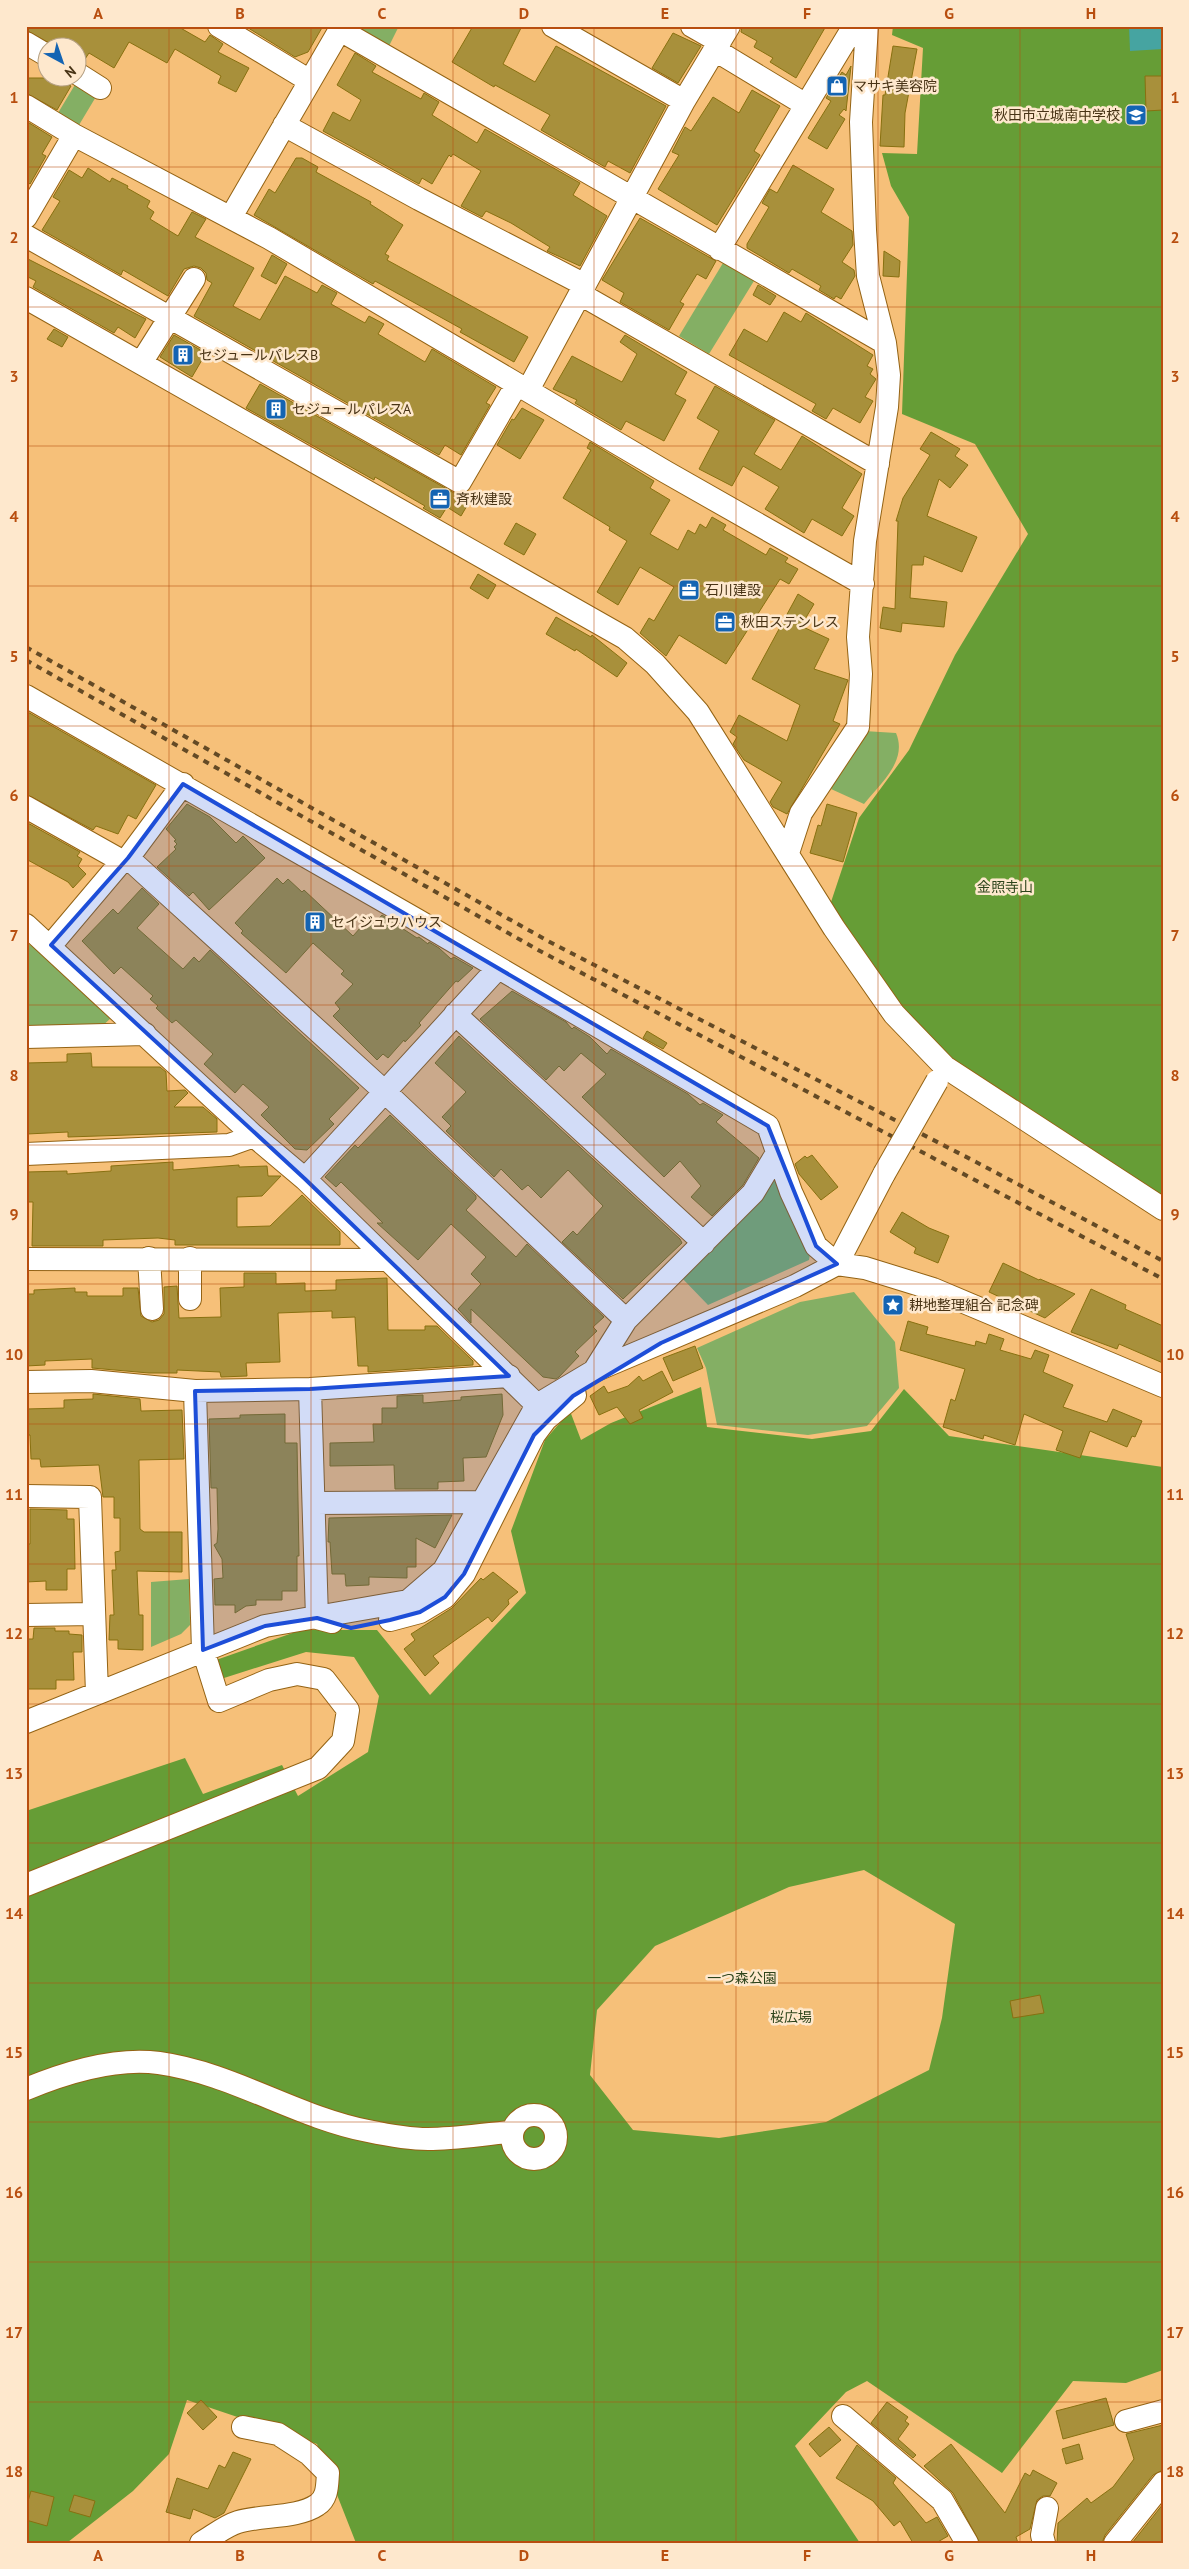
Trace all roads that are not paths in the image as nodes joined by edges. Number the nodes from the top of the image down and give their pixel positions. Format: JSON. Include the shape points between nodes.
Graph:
{"nodes":[{"id":1,"x":219,"y":26,"type":"edge"},
{"id":2,"x":553,"y":26,"type":"edge"},
{"id":3,"x":692,"y":26,"type":"edge"},
{"id":4,"x":854,"y":26,"type":"edge"},
{"id":5,"x":867,"y":26,"type":"edge"},
{"id":6,"x":341,"y":28,"type":"edge"},
{"id":7,"x":721,"y":40,"type":"edge"},
{"id":8,"x":26,"y":43,"type":"edge"},
{"id":9,"x":38,"y":50,"type":"edge"},
{"id":10,"x":88,"y":80,"type":"edge"},
{"id":11,"x":310,"y":81,"type":"junction"},
{"id":12,"x":100,"y":88,"type":"dead end"},
{"id":13,"x":684,"y":101,"type":"junction"},
{"id":14,"x":806,"y":105,"type":"junction"},
{"id":15,"x":26,"y":106,"type":"edge"},
{"id":16,"x":284,"y":125,"type":"junction"},
{"id":17,"x":74,"y":135,"type":"junction"},
{"id":18,"x":632,"y":198,"type":"junction"},
{"id":19,"x":26,"y":217,"type":"edge"},
{"id":20,"x":231,"y":217,"type":"junction"},
{"id":21,"x":26,"y":236,"type":"edge"},
{"id":22,"x":719,"y":249,"type":"junction"},
{"id":23,"x":194,"y":279,"type":"dead end"},
{"id":24,"x":583,"y":289,"type":"junction"},
{"id":25,"x":26,"y":298,"type":"edge"},
{"id":26,"x":171,"y":318,"type":"junction"},
{"id":27,"x":885,"y":343,"type":"junction"},
{"id":28,"x":141,"y":363,"type":"junction"},
{"id":29,"x":523,"y":387,"type":"junction"},
{"id":30,"x":878,"y":464,"type":"junction"},
{"id":31,"x":862,"y":584,"type":"junction"},
{"id":32,"x":26,"y":696,"type":"edge"},
{"id":33,"x":183,"y":784,"type":"junction"},
{"id":34,"x":26,"y":807,"type":"edge"},
{"id":35,"x":788,"y":853,"type":"junction"},
{"id":36,"x":125,"y":860,"type":"junction"},
{"id":37,"x":26,"y":925,"type":"edge"},
{"id":38,"x":51,"y":946,"type":"junction"},
{"id":39,"x":498,"y":968,"type":"junction"},
{"id":40,"x":455,"y":1014,"type":"junction"},
{"id":41,"x":145,"y":1034,"type":"junction"},
{"id":42,"x":26,"y":1037,"type":"edge"},
{"id":43,"x":941,"y":1074,"type":"junction"},
{"id":44,"x":384,"y":1091,"type":"junction"},
{"id":45,"x":254,"y":1136,"type":"junction"},
{"id":46,"x":777,"y":1153,"type":"junction"},
{"id":47,"x":26,"y":1154,"type":"edge"},
{"id":48,"x":305,"y":1180,"type":"junction"},
{"id":49,"x":1163,"y":1209,"type":"edge"},
{"id":50,"x":704,"y":1244,"type":"junction"},
{"id":51,"x":149,"y":1258,"type":"junction"},
{"id":52,"x":190,"y":1258,"type":"junction"},
{"id":53,"x":26,"y":1259,"type":"edge"},
{"id":54,"x":386,"y":1260,"type":"junction"},
{"id":55,"x":837,"y":1264,"type":"junction"},
{"id":56,"x":190,"y":1299,"type":"dead end"},
{"id":57,"x":152,"y":1309,"type":"dead end"},
{"id":58,"x":626,"y":1320,"type":"junction"},
{"id":59,"x":661,"y":1343,"type":"junction"},
{"id":60,"x":594,"y":1371,"type":"junction"},
{"id":61,"x":509,"y":1376,"type":"junction"},
{"id":62,"x":26,"y":1382,"type":"edge"},
{"id":63,"x":1163,"y":1386,"type":"edge"},
{"id":64,"x":310,"y":1389,"type":"junction"},
{"id":65,"x":195,"y":1391,"type":"junction"},
{"id":66,"x":537,"y":1405,"type":"junction"},
{"id":67,"x":26,"y":1496,"type":"edge"},
{"id":68,"x":481,"y":1502,"type":"junction"},
{"id":69,"x":314,"y":1503,"type":"junction"},
{"id":70,"x":94,"y":1614,"type":"junction"},
{"id":71,"x":26,"y":1615,"type":"edge"},
{"id":72,"x":317,"y":1618,"type":"junction"},
{"id":73,"x":203,"y":1650,"type":"junction"},
{"id":74,"x":97,"y":1693,"type":"junction"},
{"id":75,"x":26,"y":1722,"type":"edge"},
{"id":76,"x":26,"y":1885,"type":"edge"},
{"id":77,"x":26,"y":2089,"type":"edge"},
{"id":78,"x":511,"y":2132,"type":"dead end"},
{"id":79,"x":1163,"y":2411,"type":"edge"},
{"id":80,"x":843,"y":2416,"type":"dead end"},
{"id":81,"x":1126,"y":2421,"type":"dead end"},
{"id":82,"x":243,"y":2427,"type":"dead end"},
{"id":83,"x":1163,"y":2483,"type":"edge"},
{"id":84,"x":1047,"y":2508,"type":"dead end"},
{"id":85,"x":201,"y":2543,"type":"edge"},
{"id":86,"x":967,"y":2543,"type":"edge"},
{"id":87,"x":1044,"y":2543,"type":"edge"},
{"id":88,"x":1115,"y":2543,"type":"edge"}],
"edges":[{"from":1,"to":11,"type":"street"},
{"from":2,"to":13,"type":"street"},
{"from":3,"to":7,"type":"street"},
{"from":4,"to":14,"type":"street"},
{"from":5,"to":27,"type":"street","via":[[861,122],[865,230],[868,276]]},
{"from":6,"to":11,"type":"street"},
{"from":6,"to":18,"type":"street"},
{"from":7,"to":13,"type":"street"},
{"from":7,"to":14,"type":"street"},
{"from":8,"to":9,"type":"street"},
{"from":10,"to":12,"type":"street"},
{"from":11,"to":16,"type":"street"},
{"from":13,"to":18,"type":"street"},
{"from":14,"to":22,"type":"street"},
{"from":15,"to":17,"type":"street"},
{"from":16,"to":20,"type":"street"},
{"from":16,"to":24,"type":"street"},
{"from":17,"to":19,"type":"street"},
{"from":17,"to":20,"type":"street"},
{"from":18,"to":22,"type":"street"},
{"from":18,"to":24,"type":"street"},
{"from":20,"to":29,"type":"street"},
{"from":21,"to":26,"type":"street"},
{"from":22,"to":27,"type":"street"},
{"from":23,"to":26,"type":"street"},
{"from":24,"to":29,"type":"street"},
{"from":24,"to":30,"type":"street"},
{"from":25,"to":28,"type":"street"},
{"from":26,"to":28,"type":"street"},
{"from":26,"to":29,"type":"street","via":[[460,482]]},
{"from":27,"to":30,"type":"street","via":[[890,375]]},
{"from":28,"to":35,"type":"street","via":[[625,638],[655,664],[698,712]]},
{"from":29,"to":31,"type":"street"},
{"from":30,"to":31,"type":"street","via":[[865,541]]},
{"from":31,"to":35,"type":"street","via":[[858,637],[861,674],[858,727],[801,813]]},
{"from":32,"to":33,"type":"street"},
{"from":33,"to":36,"type":"street"},
{"from":33,"to":39,"type":"street"},
{"from":34,"to":36,"type":"street"},
{"from":35,"to":43,"type":"street","via":[[834,928]]},
{"from":36,"to":38,"type":"street"},
{"from":36,"to":44,"type":"street"},
{"from":37,"to":38,"type":"street"},
{"from":38,"to":41,"type":"street"},
{"from":39,"to":40,"type":"street"},
{"from":39,"to":46,"type":"street","via":[[768,1126]]},
{"from":40,"to":44,"type":"street"},
{"from":40,"to":50,"type":"street"},
{"from":41,"to":42,"type":"street"},
{"from":41,"to":45,"type":"street"},
{"from":43,"to":49,"type":"street"},
{"from":43,"to":55,"type":"street","bridge":true},
{"from":44,"to":48,"type":"street"},
{"from":44,"to":58,"type":"street"},
{"from":45,"to":47,"type":"street","via":[[228,1146]]},
{"from":45,"to":48,"type":"street"},
{"from":46,"to":50,"type":"street","via":[[753,1193]]},
{"from":46,"to":55,"type":"street","via":[[816,1246]]},
{"from":48,"to":54,"type":"street"},
{"from":50,"to":58,"type":"street"},
{"from":51,"to":52,"type":"street"},
{"from":51,"to":53,"type":"street"},
{"from":51,"to":57,"type":"street"},
{"from":52,"to":54,"type":"street"},
{"from":52,"to":56,"type":"street"},
{"from":54,"to":61,"type":"street"},
{"from":55,"to":59,"type":"street","via":[[795,1286]]},
{"from":55,"to":63,"type":"street","via":[[865,1268],[933,1289]]},
{"from":58,"to":60,"type":"street"},
{"from":59,"to":60,"type":"street"},
{"from":59,"to":72,"type":"street","via":[[574,1396],[546,1419],[534,1435],[464,1574],[445,1597],[420,1612],[351,1628]]},
{"from":60,"to":66,"type":"street"},
{"from":61,"to":64,"type":"street"},
{"from":61,"to":66,"type":"street"},
{"from":62,"to":65,"type":"street","via":[[91,1381]]},
{"from":64,"to":65,"type":"street"},
{"from":64,"to":69,"type":"street"},
{"from":65,"to":73,"type":"street"},
{"from":66,"to":68,"type":"street"},
{"from":67,"to":70,"type":"street","via":[[90,1497]]},
{"from":68,"to":69,"type":"street"},
{"from":68,"to":72,"type":"street","via":[[444,1570],[408,1601]]},
{"from":69,"to":72,"type":"street"},
{"from":70,"to":71,"type":"street"},
{"from":70,"to":74,"type":"street"},
{"from":72,"to":73,"type":"street","via":[[265,1626]]},
{"from":73,"to":74,"type":"street"},
{"from":73,"to":76,"type":"street","via":[[220,1701],[269,1680],[297,1674],[324,1679],[348,1710],[343,1741],[318,1768]]},
{"from":74,"to":75,"type":"street"},
{"from":77,"to":78,"type":"street","via":[[108,2064],[160,2063],[212,2077],[320,2118],[367,2131],[427,2139]]},
{"from":79,"to":81,"type":"street"},
{"from":80,"to":86,"type":"street","via":[[942,2500]]},
{"from":82,"to":85,"type":"street","via":[[278,2434],[309,2454],[328,2473],[326,2494],[318,2505],[293,2513],[237,2522]]},
{"from":83,"to":88,"type":"street"},
{"from":84,"to":87,"type":"street","via":[[1042,2535]]}]}
